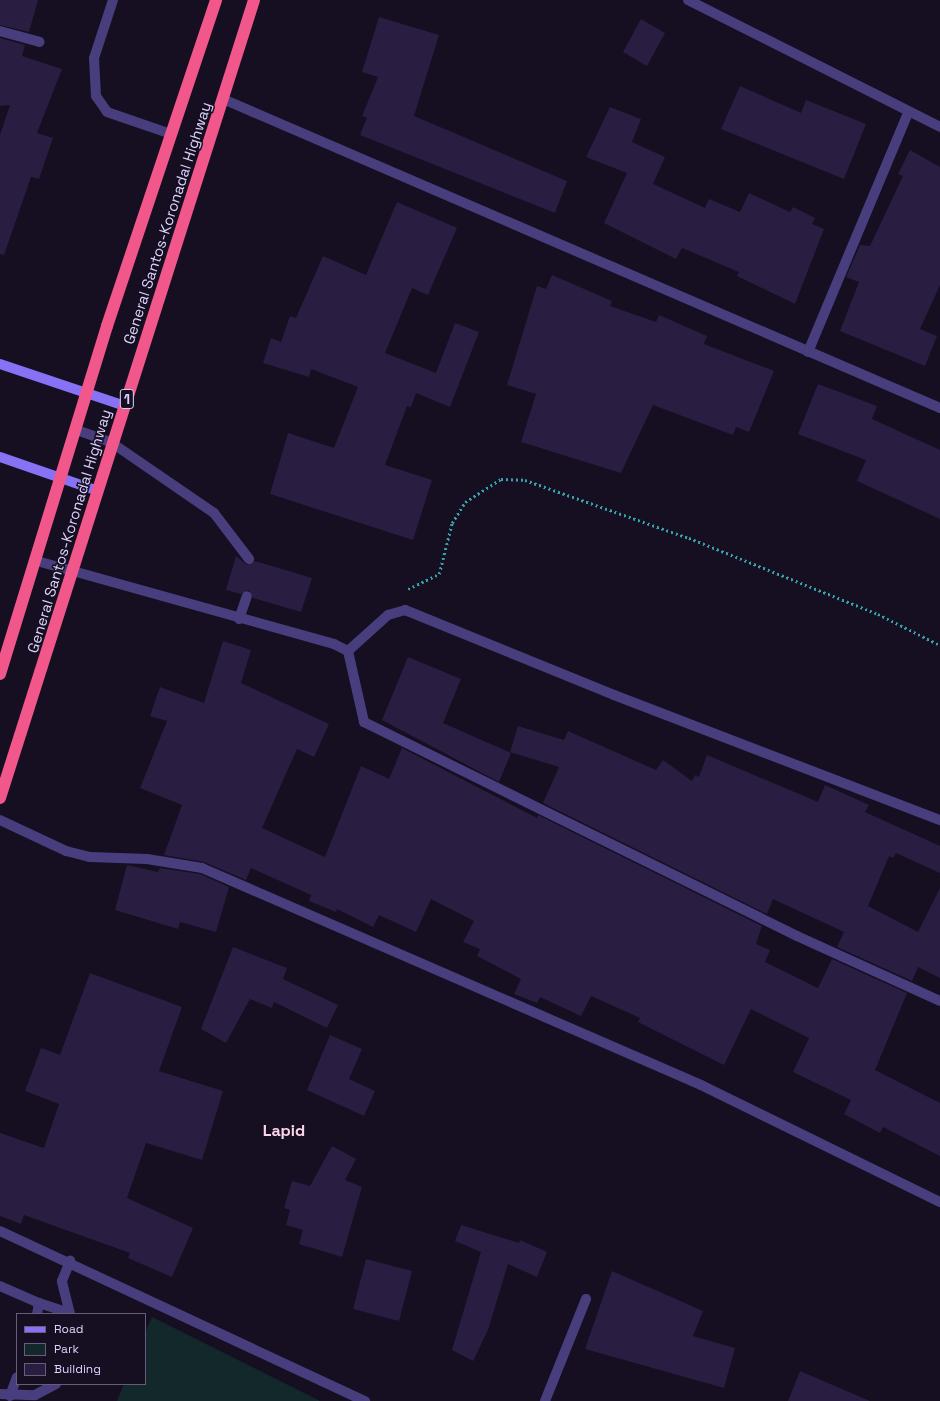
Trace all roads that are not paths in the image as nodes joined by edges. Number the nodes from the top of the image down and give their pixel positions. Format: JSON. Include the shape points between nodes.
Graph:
{"nodes":[{"id":1,"x":113,"y":0,"type":"edge"},
{"id":2,"x":216,"y":0,"type":"edge"},
{"id":3,"x":254,"y":0,"type":"edge"},
{"id":4,"x":688,"y":0,"type":"edge"},
{"id":5,"x":0,"y":31,"type":"edge"},
{"id":6,"x":40,"y":42,"type":"dead end"},
{"id":7,"x":223,"y":99,"type":"junction"},
{"id":8,"x":908,"y":113,"type":"junction"},
{"id":9,"x":940,"y":127,"type":"edge"},
{"id":10,"x":171,"y":134,"type":"junction"},
{"id":11,"x":808,"y":352,"type":"junction"},
{"id":12,"x":0,"y":364,"type":"edge"},
{"id":13,"x":88,"y":394,"type":"junction"},
{"id":14,"x":125,"y":406,"type":"junction"},
{"id":15,"x":940,"y":408,"type":"edge"},
{"id":16,"x":77,"y":430,"type":"junction"},
{"id":17,"x":112,"y":442,"type":"junction"},
{"id":18,"x":0,"y":457,"type":"edge"},
{"id":19,"x":62,"y":479,"type":"junction"},
{"id":20,"x":98,"y":491,"type":"junction"},
{"id":21,"x":249,"y":559,"type":"dead end"},
{"id":22,"x":37,"y":561,"type":"junction"},
{"id":23,"x":73,"y":573,"type":"junction"},
{"id":24,"x":247,"y":596,"type":"dead end"},
{"id":25,"x":239,"y":619,"type":"junction"},
{"id":26,"x":348,"y":651,"type":"junction"},
{"id":27,"x":0,"y":674,"type":"edge"},
{"id":28,"x":0,"y":798,"type":"edge"},
{"id":29,"x":0,"y":820,"type":"edge"},
{"id":30,"x":940,"y":820,"type":"edge"},
{"id":31,"x":940,"y":1001,"type":"edge"},
{"id":32,"x":940,"y":1202,"type":"edge"},
{"id":33,"x":0,"y":1231,"type":"edge"},
{"id":34,"x":70,"y":1261,"type":"junction"},
{"id":35,"x":0,"y":1286,"type":"edge"},
{"id":36,"x":586,"y":1299,"type":"dead end"},
{"id":37,"x":39,"y":1303,"type":"junction"},
{"id":38,"x":36,"y":1313,"type":"edge"},
{"id":39,"x":70,"y":1313,"type":"edge"},
{"id":40,"x":16,"y":1380,"type":"edge"},
{"id":41,"x":54,"y":1385,"type":"edge"},
{"id":42,"x":0,"y":1394,"type":"edge"},
{"id":43,"x":10,"y":1396,"type":"junction"},
{"id":44,"x":365,"y":1401,"type":"edge"},
{"id":45,"x":545,"y":1401,"type":"edge"}],
"edges":[{"from":1,"to":10,"type":"street","via":[[94,58],[96,96],[107,112]]},
{"from":2,"to":10,"type":"highway","name":"General Santos-Koronadal Highway"},
{"from":3,"to":7,"type":"highway","name":"General Santos-Koronadal Highway","number":"1"},
{"from":4,"to":8,"type":"street"},
{"from":5,"to":6,"type":"street"},
{"from":7,"to":11,"type":"street"},
{"from":7,"to":14,"type":"highway","name":"General Santos-Koronadal Highway","number":"1"},
{"from":8,"to":9,"type":"street"},
{"from":8,"to":11,"type":"street"},
{"from":10,"to":13,"type":"highway","name":"General Santos-Koronadal Highway"},
{"from":11,"to":15,"type":"street"},
{"from":12,"to":13,"type":"street"},
{"from":13,"to":14,"type":"street"},
{"from":13,"to":16,"type":"highway","name":"General Santos-Koronadal Highway"},
{"from":14,"to":17,"type":"highway","name":"General Santos-Koronadal Highway","number":"1"},
{"from":16,"to":17,"type":"street"},
{"from":16,"to":19,"type":"highway","name":"General Santos-Koronadal Highway"},
{"from":17,"to":20,"type":"highway","name":"General Santos-Koronadal Highway","number":"1"},
{"from":17,"to":21,"type":"street","via":[[214,513]]},
{"from":18,"to":19,"type":"street"},
{"from":19,"to":20,"type":"street"},
{"from":19,"to":22,"type":"highway","name":"General Santos-Koronadal Highway"},
{"from":20,"to":23,"type":"highway","name":"General Santos-Koronadal Highway","number":"1"},
{"from":22,"to":23,"type":"street"},
{"from":22,"to":27,"type":"highway","name":"General Santos-Koronadal Highway"},
{"from":23,"to":25,"type":"street"},
{"from":23,"to":28,"type":"highway","name":"General Santos-Koronadal Highway","number":"1"},
{"from":24,"to":25,"type":"street"},
{"from":25,"to":26,"type":"street","via":[[334,644]]},
{"from":26,"to":30,"type":"street","via":[[388,616],[405,610],[614,695]]},
{"from":26,"to":31,"type":"street","via":[[364,722],[797,936]]},
{"from":29,"to":32,"type":"street","via":[[66,851],[90,857],[147,859],[202,868],[701,1085]]},
{"from":33,"to":34,"type":"street"},
{"from":34,"to":39,"type":"street","via":[[62,1281]]},
{"from":34,"to":44,"type":"street"},
{"from":35,"to":37,"type":"street"},
{"from":36,"to":45,"type":"street"},
{"from":37,"to":38,"type":"street"},
{"from":37,"to":39,"type":"street"},
{"from":40,"to":43,"type":"street"},
{"from":41,"to":43,"type":"street","via":[[35,1395]]},
{"from":42,"to":43,"type":"street"}]}
